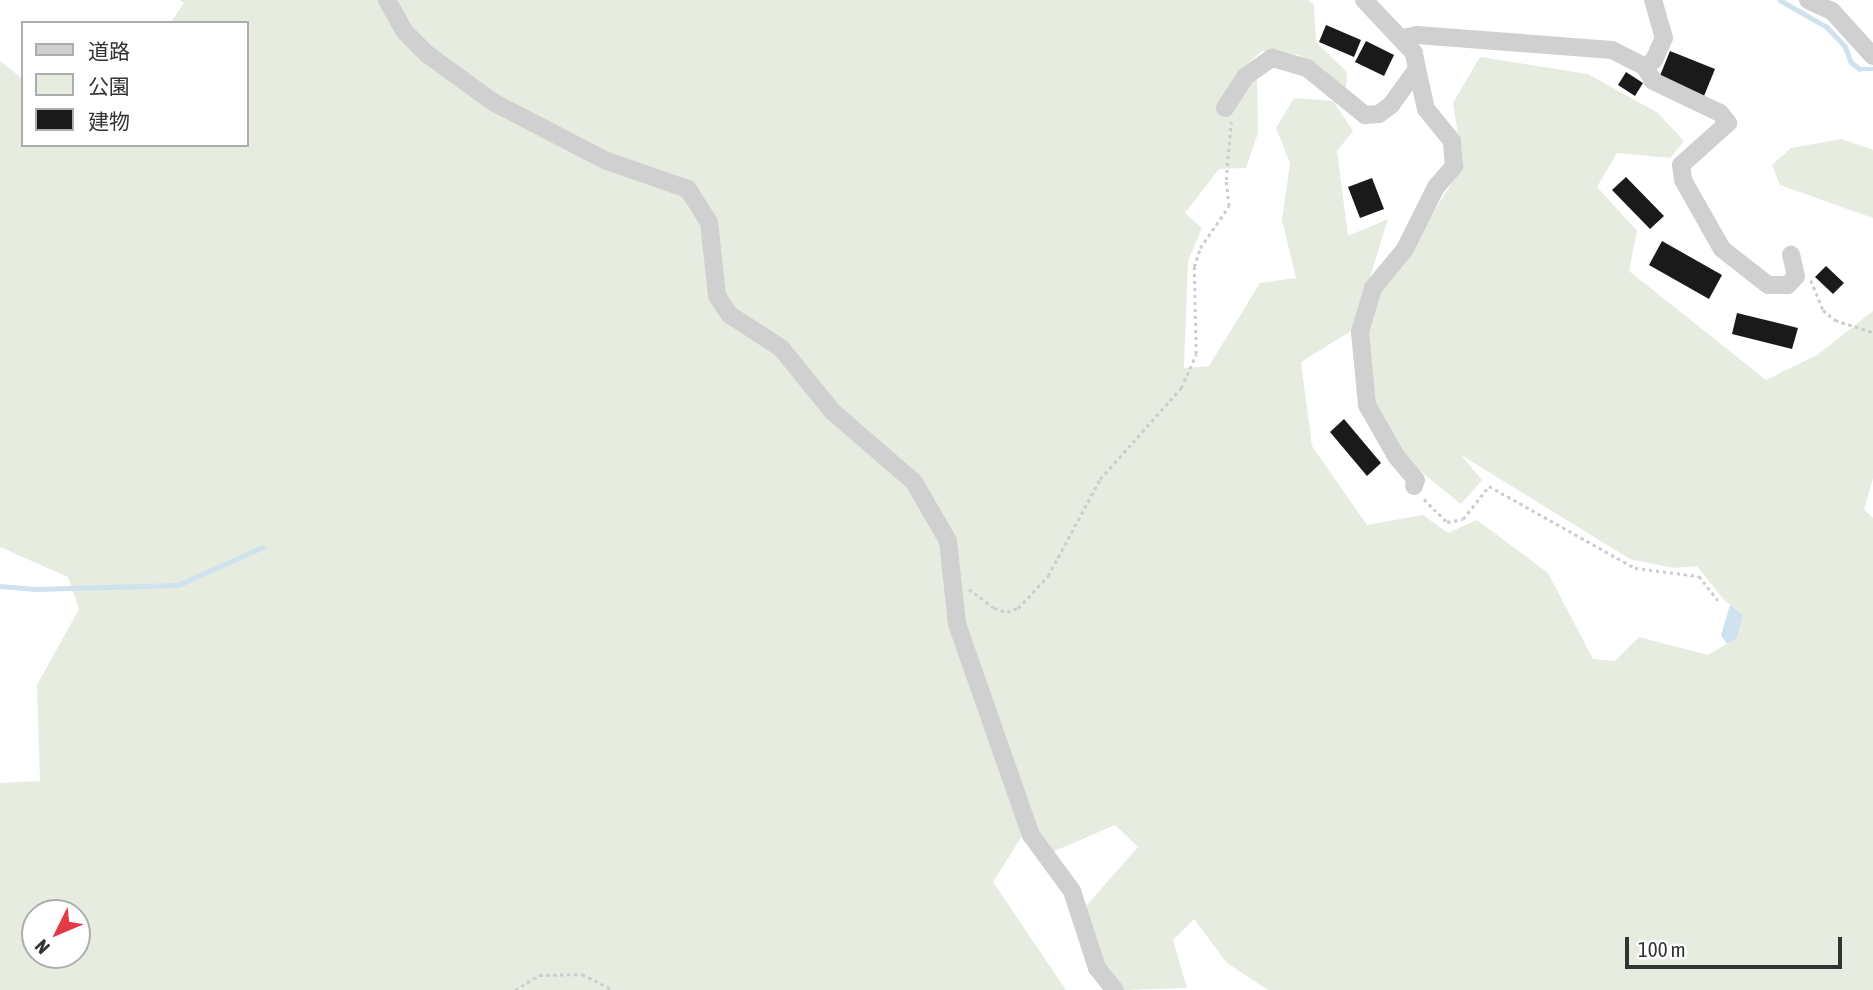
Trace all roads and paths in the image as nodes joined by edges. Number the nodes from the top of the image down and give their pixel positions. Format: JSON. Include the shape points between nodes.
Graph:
{"nodes":[{"id":1,"x":387,"y":0,"type":"edge"},
{"id":2,"x":1364,"y":0,"type":"edge"},
{"id":3,"x":1654,"y":0,"type":"edge"},
{"id":4,"x":1808,"y":0,"type":"edge"},
{"id":5,"x":1404,"y":38,"type":"junction"},
{"id":6,"x":1873,"y":56,"type":"edge"},
{"id":7,"x":1645,"y":67,"type":"junction"},
{"id":8,"x":1417,"y":69,"type":"junction"},
{"id":9,"x":1226,"y":108,"type":"joint"},
{"id":10,"x":1791,"y":255,"type":"dead end"},
{"id":11,"x":1809,"y":268,"type":"dead end"},
{"id":12,"x":1873,"y":332,"type":"edge"},
{"id":13,"x":1414,"y":486,"type":"joint"},
{"id":14,"x":952,"y":571,"type":"junction"},
{"id":15,"x":1718,"y":600,"type":"dead end"},
{"id":16,"x":515,"y":990,"type":"edge"},
{"id":17,"x":613,"y":990,"type":"edge"},
{"id":18,"x":1115,"y":990,"type":"edge"}],
"edges":[{"from":1,"to":14,"type":"street","via":[[404,31],[427,54],[493,102],[607,161],[668,179],[693,195],[709,222],[718,296],[724,305],[749,331],[781,348],[832,411],[914,482],[948,541]]},
{"from":2,"to":5,"type":"street"},
{"from":3,"to":7,"type":"street","via":[[1664,38],[1654,60]]},
{"from":4,"to":6,"type":"street","via":[[1832,11]]},
{"from":5,"to":7,"type":"street","via":[[1417,35],[1612,50]]},
{"from":5,"to":8,"type":"street","via":[[1415,53]]},
{"from":7,"to":10,"type":"street","via":[[1653,81],[1720,113],[1728,123],[1681,165],[1683,180],[1722,249],[1768,285],[1788,285],[1796,276]]},
{"from":8,"to":9,"type":"street","via":[[1391,105],[1379,114],[1365,115],[1307,68],[1272,58],[1246,76]]},
{"from":8,"to":13,"type":"street","via":[[1426,109],[1452,141],[1454,166],[1436,187],[1405,249],[1373,288],[1360,332],[1367,405],[1396,456],[1416,480]]},
{"from":9,"to":14,"type":"path","via":[[1231,125],[1226,180],[1229,206],[1220,226],[1200,248],[1194,267],[1196,354],[1181,388],[1100,479],[1048,576],[1018,608],[1007,612],[994,608]]},
{"from":11,"to":12,"type":"path","via":[[1813,293],[1823,310],[1835,320]]},
{"from":13,"to":15,"type":"path","via":[[1447,523],[1463,519],[1489,486],[1635,568],[1699,576]]},
{"from":14,"to":18,"type":"street","via":[[957,624],[1031,835],[1072,891],[1097,968]]},
{"from":16,"to":17,"type":"path","via":[[539,975],[582,974]]}]}
